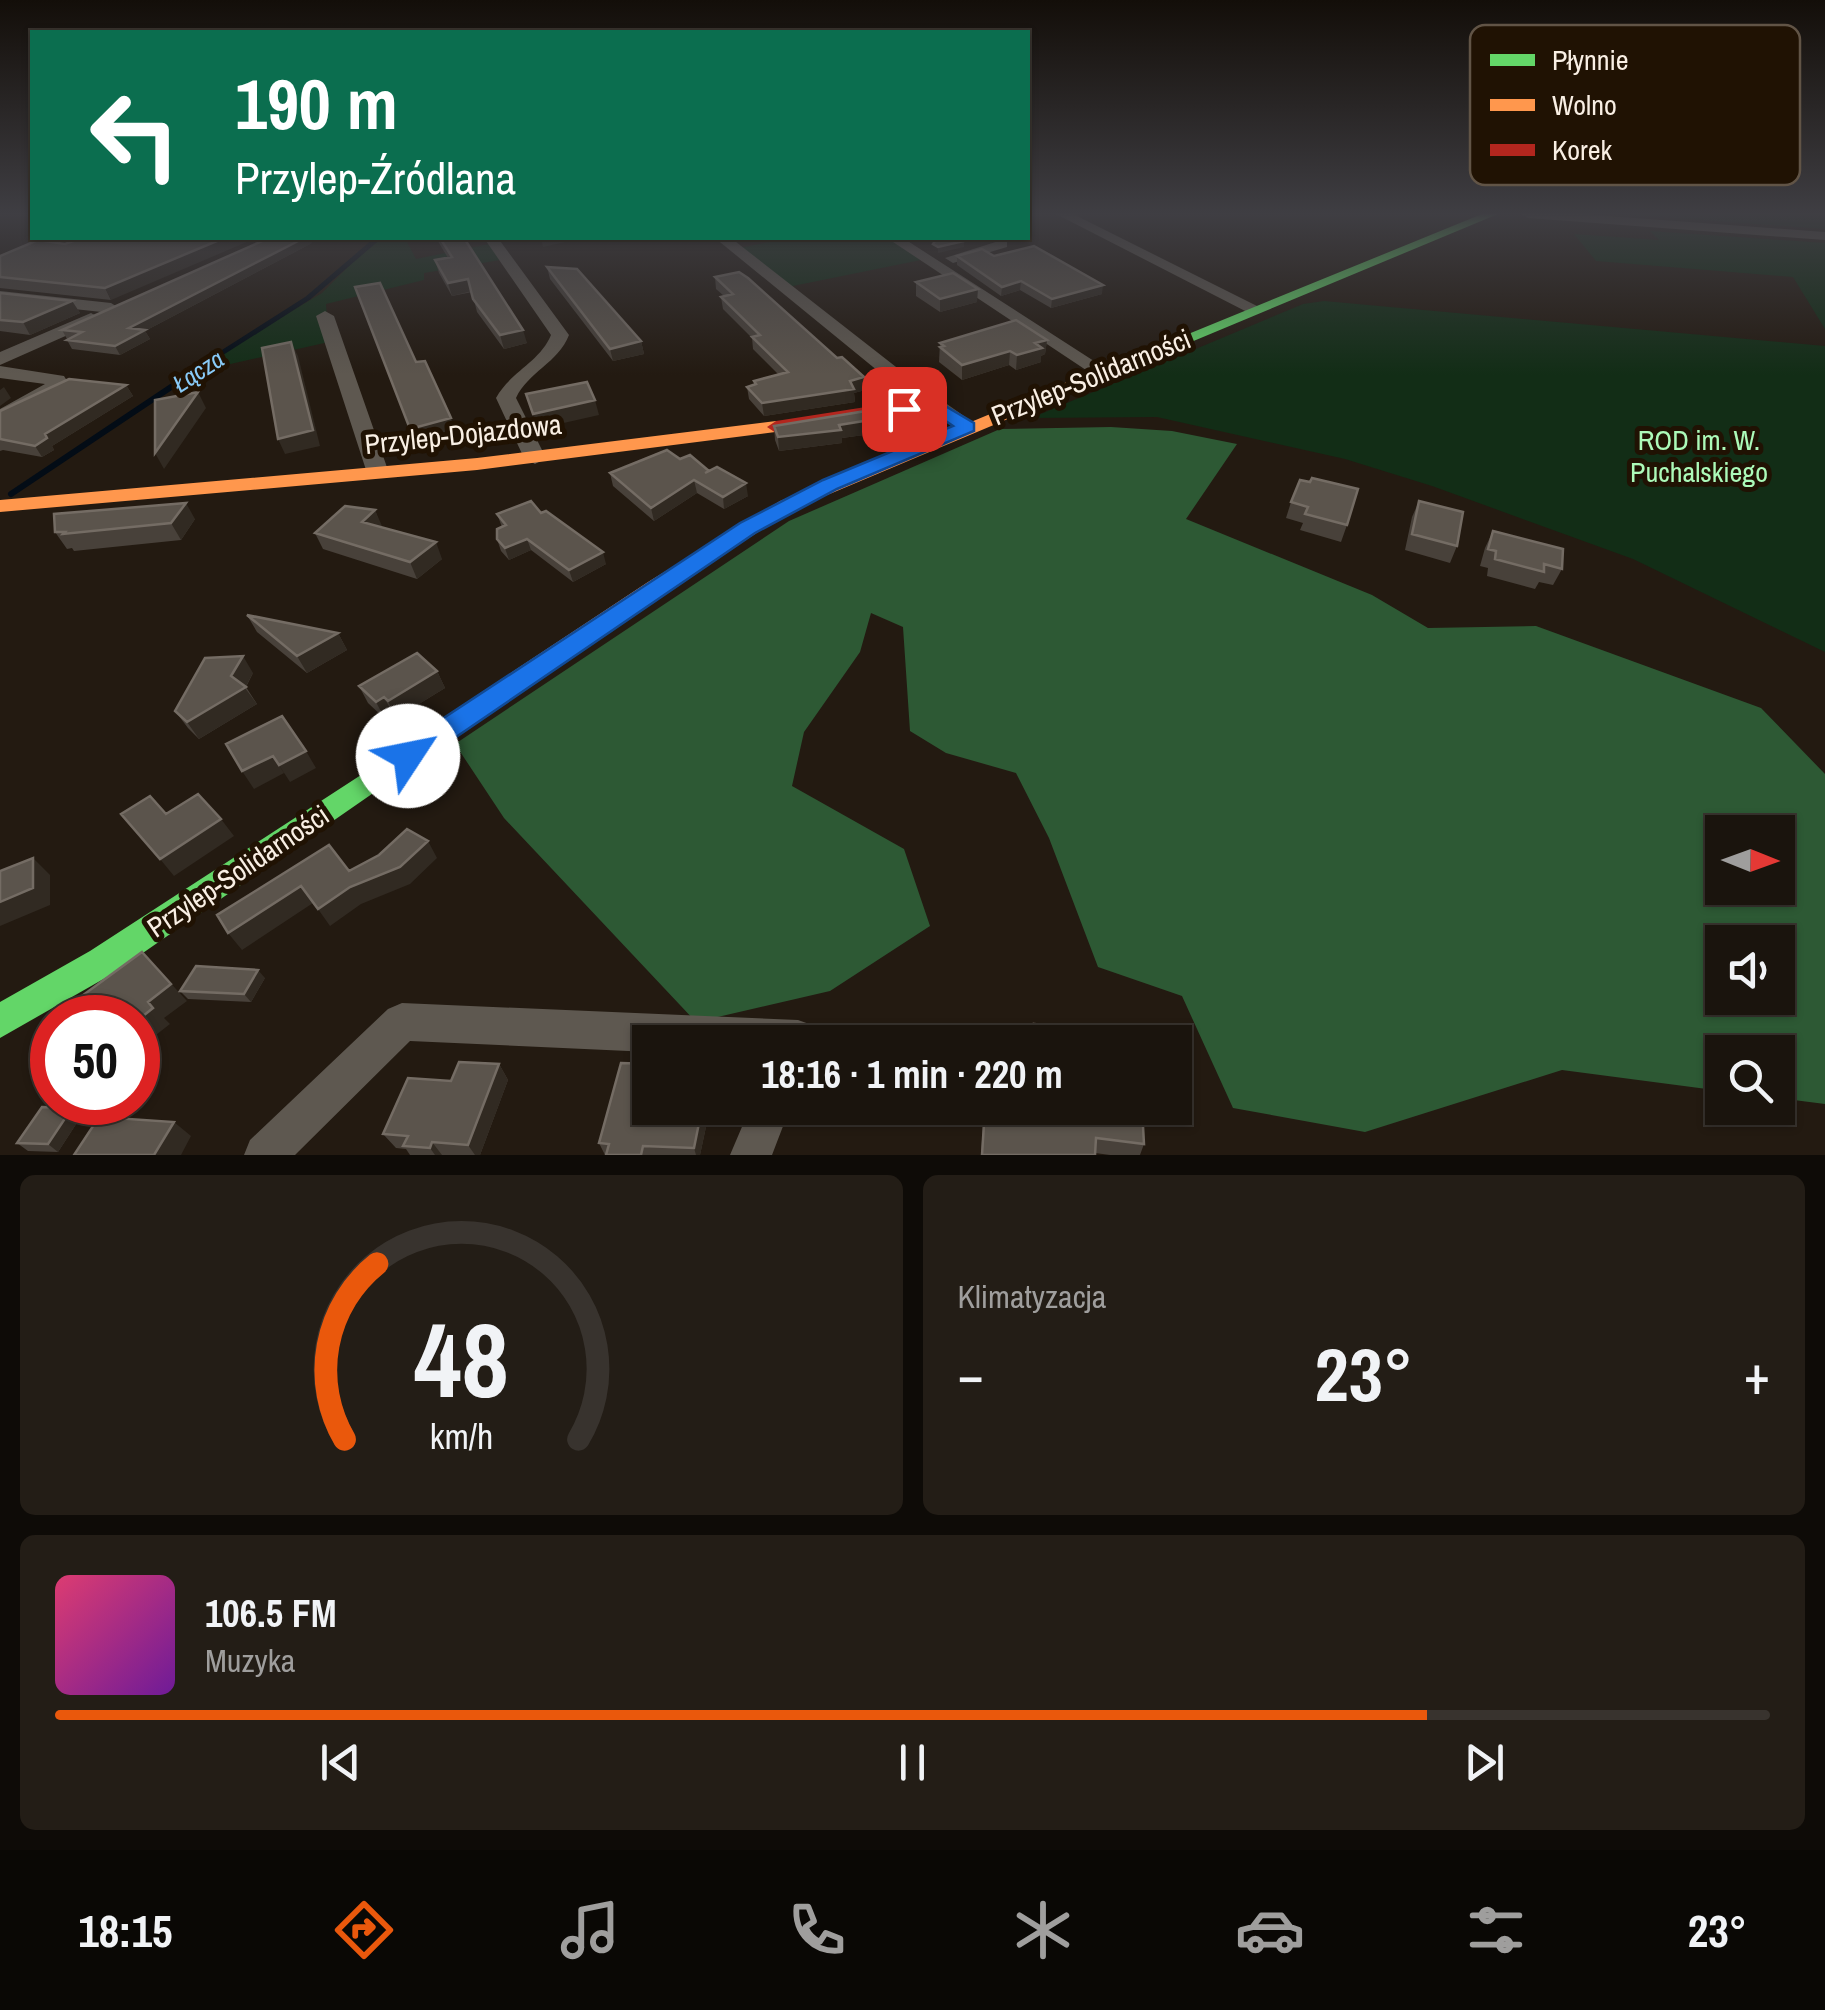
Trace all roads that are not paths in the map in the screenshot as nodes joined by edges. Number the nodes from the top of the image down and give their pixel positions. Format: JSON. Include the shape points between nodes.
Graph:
{"nodes":[{"id":1,"x":512,"y":268,"type":"edge"},
{"id":2,"x":760,"y":268,"type":"edge"},
{"id":3,"x":941,"y":268,"type":"edge"},
{"id":4,"x":1172,"y":268,"type":"edge"},
{"id":5,"x":1360,"y":268,"type":"edge"},
{"id":6,"x":0,"y":296,"type":"edge"},
{"id":7,"x":1257,"y":310,"type":"junction"},
{"id":8,"x":325,"y":316,"type":"dead end"},
{"id":9,"x":0,"y":360,"type":"edge"},
{"id":10,"x":0,"y":372,"type":"edge"},
{"id":11,"x":1102,"y":372,"type":"junction"},
{"id":12,"x":930,"y":402,"type":"junction"},
{"id":13,"x":0,"y":417,"type":"edge"},
{"id":14,"x":967,"y":427,"type":"junction"},
{"id":15,"x":535,"y":458,"type":"junction"},
{"id":16,"x":378,"y":473,"type":"junction"},
{"id":17,"x":0,"y":506,"type":"edge"},
{"id":18,"x":0,"y":1022,"type":"edge"},
{"id":19,"x":632,"y":1032,"type":"edge"},
{"id":20,"x":763,"y":1125,"type":"edge"},
{"id":21,"x":265,"y":1155,"type":"edge"},
{"id":22,"x":751,"y":1155,"type":"edge"}],
"edges":[{"from":1,"to":15,"type":"street","via":[[560,336],[506,398]]},
{"from":2,"to":12,"type":"street"},
{"from":3,"to":11,"type":"street"},
{"from":4,"to":7,"type":"street"},
{"from":5,"to":7,"type":"main road","name":"Przylep-Solidarności"},
{"from":6,"to":9,"type":"street","via":[[120,304]]},
{"from":7,"to":11,"type":"main road","name":"Przylep-Solidarności"},
{"from":8,"to":16,"type":"street"},
{"from":10,"to":13,"type":"street","via":[[58,384]]},
{"from":11,"to":14,"type":"main road","name":"Przylep-Solidarności"},
{"from":12,"to":14,"type":"street"},
{"from":12,"to":15,"type":"main road","name":"Przylep-Dojazdowa"},
{"from":14,"to":18,"type":"main road","name":"Przylep-Solidarności","via":[[747,528],[134,941]]},
{"from":15,"to":16,"type":"main road","name":"Przylep-Dojazdowa"},
{"from":16,"to":17,"type":"main road","name":"Przylep-Dojazdowa"},
{"from":19,"to":21,"type":"street","via":[[402,1022]]},
{"from":20,"to":22,"type":"street"}]}
